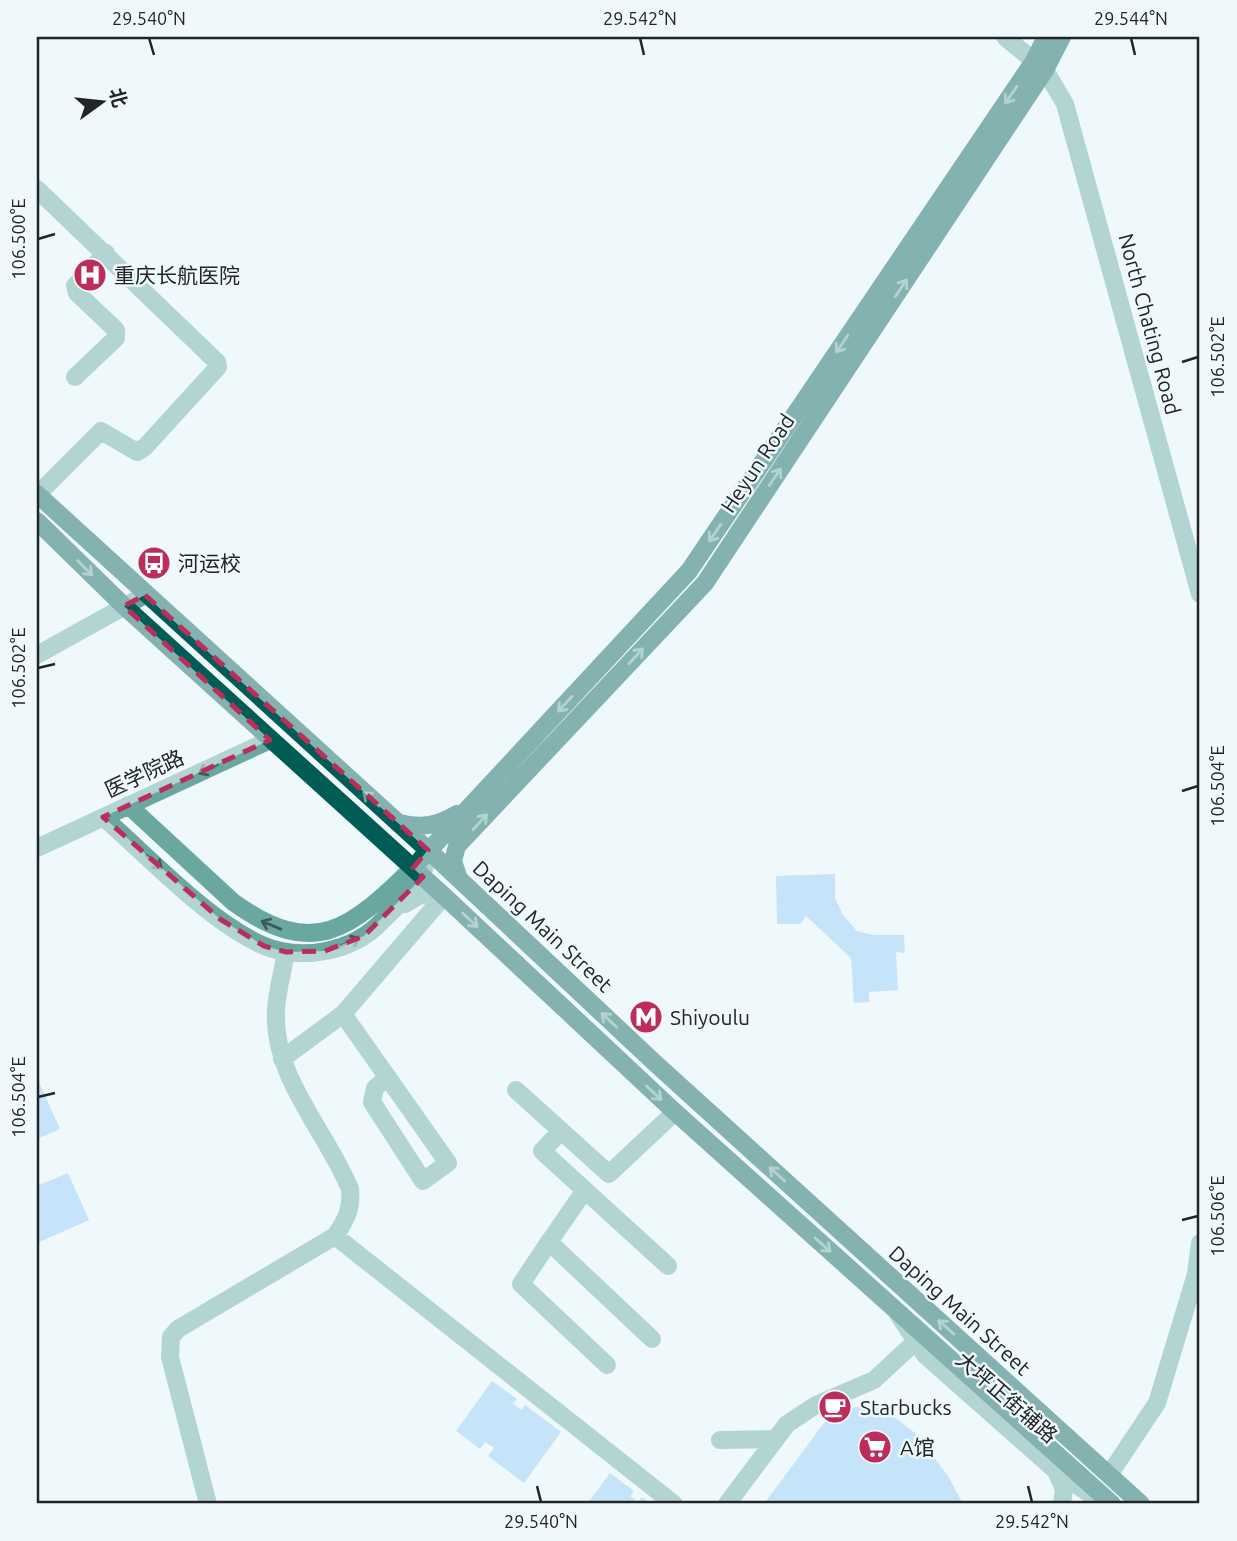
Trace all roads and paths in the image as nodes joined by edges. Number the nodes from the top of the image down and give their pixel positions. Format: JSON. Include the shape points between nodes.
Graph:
{"nodes":[{"id":1,"x":1005,"y":37,"type":"edge"},
{"id":2,"x":1046,"y":37,"type":"edge"},
{"id":3,"x":1062,"y":37,"type":"edge"},
{"id":4,"x":1040,"y":66,"type":"junction"},
{"id":5,"x":37,"y":189,"type":"edge"},
{"id":6,"x":106,"y":253,"type":"junction"},
{"id":7,"x":75,"y":377,"type":"dead end"},
{"id":8,"x":37,"y":494,"type":"edge"},
{"id":9,"x":37,"y":521,"type":"edge"},
{"id":10,"x":1200,"y":594,"type":"edge"},
{"id":11,"x":145,"y":595,"type":"junction"},
{"id":12,"x":124,"y":606,"type":"junction"},
{"id":13,"x":37,"y":655,"type":"edge"},
{"id":14,"x":270,"y":740,"type":"junction"},
{"id":15,"x":128,"y":805,"type":"junction"},
{"id":16,"x":469,"y":807,"type":"junction"},
{"id":17,"x":103,"y":817,"type":"junction"},
{"id":18,"x":396,"y":822,"type":"junction"},
{"id":19,"x":37,"y":848,"type":"edge"},
{"id":20,"x":428,"y":850,"type":"junction"},
{"id":21,"x":418,"y":872,"type":"junction"},
{"id":22,"x":459,"y":879,"type":"junction"},
{"id":23,"x":444,"y":896,"type":"junction"},
{"id":24,"x":379,"y":925,"type":"junction"},
{"id":25,"x":286,"y":952,"type":"junction"},
{"id":26,"x":343,"y":1014,"type":"junction"},
{"id":27,"x":282,"y":1059,"type":"junction"},
{"id":28,"x":388,"y":1077,"type":"junction"},
{"id":29,"x":516,"y":1090,"type":"dead end"},
{"id":30,"x":674,"y":1112,"type":"junction"},
{"id":31,"x":561,"y":1131,"type":"junction"},
{"id":32,"x":585,"y":1190,"type":"junction"},
{"id":33,"x":335,"y":1236,"type":"junction"},
{"id":34,"x":549,"y":1242,"type":"junction"},
{"id":35,"x":1200,"y":1243,"type":"edge"},
{"id":36,"x":668,"y":1266,"type":"dead end"},
{"id":37,"x":895,"y":1308,"type":"junction"},
{"id":38,"x":652,"y":1339,"type":"dead end"},
{"id":39,"x":915,"y":1342,"type":"junction"},
{"id":40,"x":607,"y":1365,"type":"dead end"},
{"id":41,"x":775,"y":1439,"type":"junction"},
{"id":42,"x":720,"y":1440,"type":"dead end"},
{"id":43,"x":1054,"y":1469,"type":"junction"},
{"id":44,"x":1109,"y":1475,"type":"junction"},
{"id":45,"x":208,"y":1504,"type":"edge"},
{"id":46,"x":674,"y":1504,"type":"edge"},
{"id":47,"x":727,"y":1504,"type":"edge"},
{"id":48,"x":1062,"y":1504,"type":"edge"},
{"id":49,"x":1105,"y":1504,"type":"edge"},
{"id":50,"x":1112,"y":1504,"type":"edge"},
{"id":51,"x":1141,"y":1504,"type":"edge"}],
"edges":[{"from":1,"to":4,"type":"street","name":"North Chating Road"},
{"from":2,"to":4,"type":"main road","name":"Heyun Road"},
{"from":3,"to":4,"type":"main road","name":"Heyun Road"},
{"from":4,"to":10,"type":"street","name":"North Chating Road","via":[[1065,104]]},
{"from":4,"to":16,"type":"main road","name":"Heyun Road","one_way":true,"via":[[689,570]]},
{"from":22,"to":4,"type":"main road","name":"Heyun Road","one_way":true,"via":[[453,861],[457,846],[705,583]]},
{"from":5,"to":6,"type":"street"},
{"from":6,"to":7,"type":"street","via":[[75,286],[76,293],[116,330],[116,338]]},
{"from":6,"to":8,"type":"street","via":[[218,367],[145,447],[137,452],[101,431]]},
{"from":8,"to":11,"type":"main road","name":"Daping Main Street"},
{"from":9,"to":12,"type":"main road","name":"Daping Main Street","one_way":true},
{"from":11,"to":12,"type":"street"},
{"from":18,"to":11,"type":"main road","name":"Daping Main Street","one_way":true},
{"from":12,"to":13,"type":"street"},
{"from":12,"to":14,"type":"main road","name":"Daping Main Street"},
{"from":14,"to":15,"type":"street","name":"医学院路","one_way":true},
{"from":14,"to":21,"type":"main road","name":"Daping Main Street"},
{"from":15,"to":17,"type":"street","name":"医学院路"},
{"from":21,"to":15,"type":"street","one_way":true,"via":[[356,920],[322,932],[286,931],[233,902]]},
{"from":16,"to":18,"type":"main road","via":[[431,825]]},
{"from":16,"to":20,"type":"main road","name":"Heyun Road"},
{"from":17,"to":19,"type":"street","name":"医学院路"},
{"from":17,"to":25,"type":"street","one_way":true,"via":[[220,919],[264,946]]},
{"from":18,"to":20,"type":"main road","name":"Daping Main Street"},
{"from":20,"to":21,"type":"main road","name":"Heyun Road"},
{"from":20,"to":22,"type":"main road","name":"Daping Main Street"},
{"from":21,"to":23,"type":"main road","name":"Daping Main Street"},
{"from":21,"to":24,"type":"street"},
{"from":44,"to":22,"type":"main road","name":"Daping Main Street","one_way":true},
{"from":23,"to":24,"type":"street","via":[[413,898]]},
{"from":23,"to":26,"type":"street"},
{"from":23,"to":30,"type":"main road","name":"Daping Main Street","one_way":true},
{"from":25,"to":24,"type":"street","one_way":true,"via":[[325,951]]},
{"from":25,"to":27,"type":"street","via":[[276,1009]]},
{"from":26,"to":27,"type":"street"},
{"from":26,"to":28,"type":"street"},
{"from":27,"to":33,"type":"street","via":[[350,1189],[351,1205]]},
{"from":28,"to":28,"type":"street","via":[[375,1088],[372,1102],[423,1181],[448,1163]]},
{"from":29,"to":31,"type":"street"},
{"from":30,"to":31,"type":"street","via":[[609,1174]]},
{"from":30,"to":37,"type":"main road","name":"Daping Main Street","one_way":true},
{"from":31,"to":32,"type":"street","via":[[542,1151]]},
{"from":32,"to":34,"type":"street"},
{"from":32,"to":36,"type":"street"},
{"from":33,"to":45,"type":"street","via":[[171,1337],[170,1357]]},
{"from":33,"to":46,"type":"street"},
{"from":34,"to":38,"type":"street"},
{"from":34,"to":40,"type":"street","via":[[521,1284]]},
{"from":35,"to":44,"type":"street","via":[[1196,1274],[1157,1403]]},
{"from":37,"to":39,"type":"street","name":"大坪正街辅路"},
{"from":37,"to":50,"type":"main road","name":"Daping Main Street"},
{"from":39,"to":41,"type":"street","via":[[874,1380],[808,1409]]},
{"from":39,"to":43,"type":"street","name":"大坪正街辅路"},
{"from":41,"to":42,"type":"street"},
{"from":41,"to":47,"type":"street"},
{"from":43,"to":48,"type":"street","via":[[1064,1489]]},
{"from":43,"to":49,"type":"street","name":"大坪正街辅路"},
{"from":44,"to":51,"type":"main road","name":"Daping Main Street"}]}
